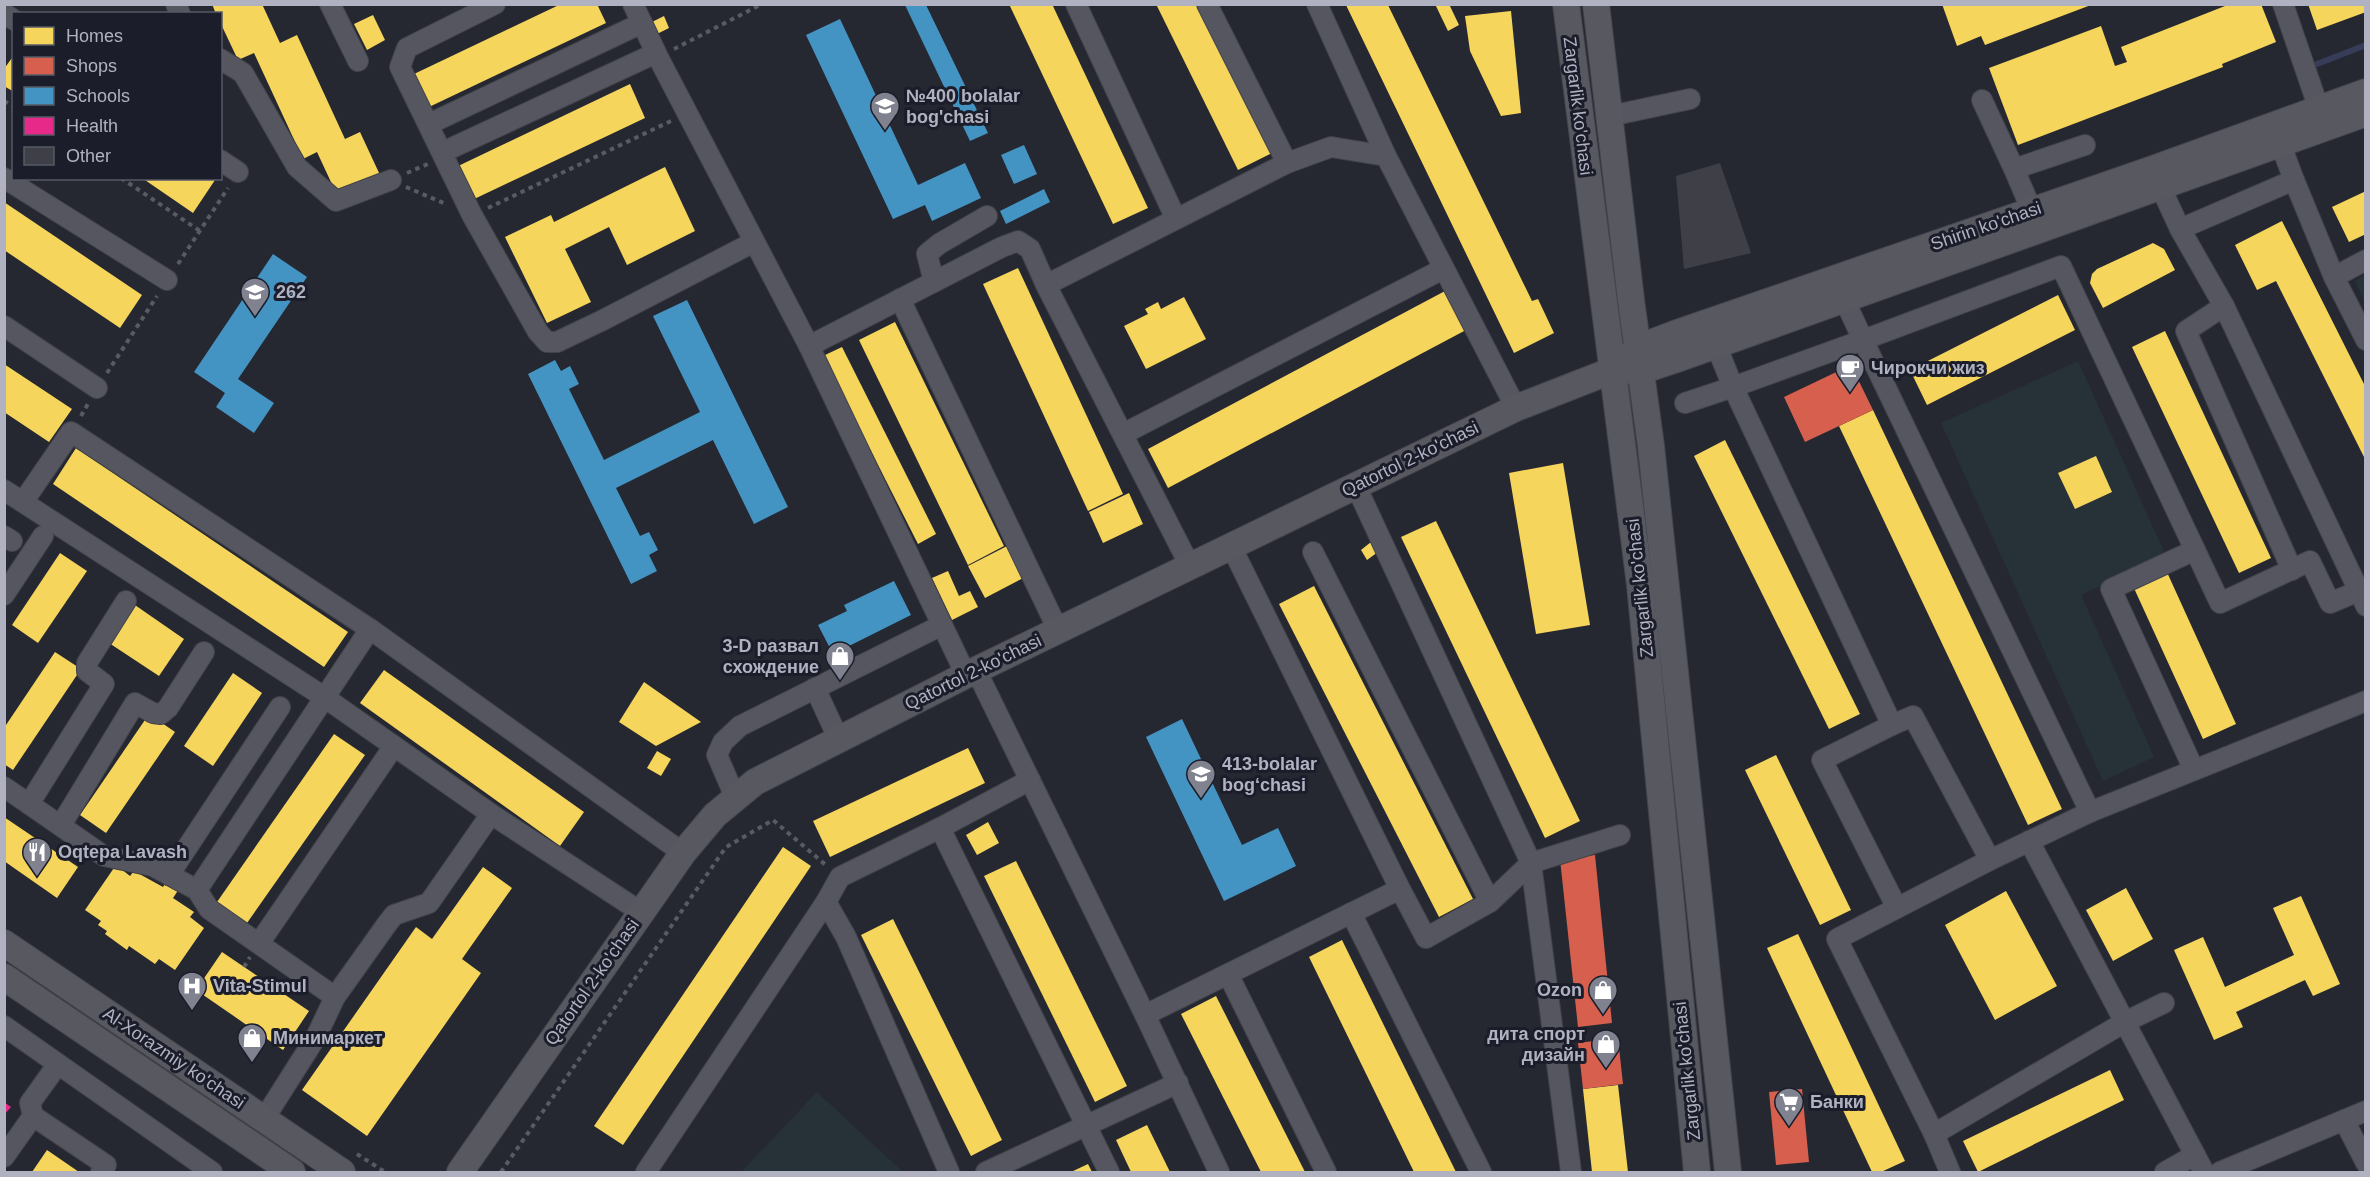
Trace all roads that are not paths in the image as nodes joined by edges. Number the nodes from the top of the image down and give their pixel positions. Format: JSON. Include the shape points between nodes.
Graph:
{"nodes":[{"id":1,"x":330,"y":4,"type":"edge"},
{"id":2,"x":495,"y":4,"type":"edge"},
{"id":3,"x":633,"y":4,"type":"edge"},
{"id":4,"x":1076,"y":4,"type":"edge"},
{"id":5,"x":1207,"y":4,"type":"edge"},
{"id":6,"x":1317,"y":4,"type":"edge"},
{"id":7,"x":1566,"y":4,"type":"edge"},
{"id":8,"x":1596,"y":4,"type":"edge"},
{"id":9,"x":2283,"y":4,"type":"edge"},
{"id":10,"x":642,"y":23,"type":"junction"},
{"id":11,"x":657,"y":55,"type":"junction"},
{"id":12,"x":222,"y":60,"type":"edge"},
{"id":13,"x":358,"y":61,"type":"dead end"},
{"id":14,"x":2366,"y":92,"type":"edge"},
{"id":15,"x":1690,"y":99,"type":"dead end"},
{"id":16,"x":1982,"y":100,"type":"dead end"},
{"id":17,"x":2319,"y":109,"type":"junction"},
{"id":18,"x":2366,"y":113,"type":"edge"},
{"id":19,"x":1610,"y":116,"type":"junction"},
{"id":20,"x":429,"y":124,"type":"junction"},
{"id":21,"x":2277,"y":134,"type":"junction"},
{"id":22,"x":2085,"y":145,"type":"dead end"},
{"id":23,"x":444,"y":154,"type":"junction"},
{"id":24,"x":1386,"y":156,"type":"junction"},
{"id":25,"x":222,"y":161,"type":"edge"},
{"id":26,"x":1287,"y":162,"type":"junction"},
{"id":27,"x":2014,"y":169,"type":"junction"},
{"id":28,"x":238,"y":172,"type":"road end"},
{"id":29,"x":4,"y":178,"type":"edge"},
{"id":30,"x":2156,"y":178,"type":"junction"},
{"id":31,"x":392,"y":180,"type":"road end"},
{"id":32,"x":2294,"y":180,"type":"junction"},
{"id":33,"x":2031,"y":211,"type":"junction"},
{"id":34,"x":987,"y":216,"type":"dead end"},
{"id":35,"x":1176,"y":219,"type":"junction"},
{"id":36,"x":2180,"y":230,"type":"junction"},
{"id":37,"x":754,"y":242,"type":"junction"},
{"id":38,"x":2366,"y":260,"type":"edge"},
{"id":39,"x":1443,"y":269,"type":"junction"},
{"id":40,"x":2334,"y":277,"type":"junction"},
{"id":41,"x":167,"y":280,"type":"road end"},
{"id":42,"x":934,"y":282,"type":"junction"},
{"id":43,"x":1046,"y":285,"type":"junction"},
{"id":44,"x":1839,"y":289,"type":"junction"},
{"id":45,"x":900,"y":299,"type":"junction"},
{"id":46,"x":2224,"y":306,"type":"junction"},
{"id":47,"x":4,"y":326,"type":"edge"},
{"id":48,"x":1863,"y":340,"type":"junction"},
{"id":49,"x":2366,"y":340,"type":"edge"},
{"id":50,"x":809,"y":345,"type":"junction"},
{"id":51,"x":1716,"y":345,"type":"junction"},
{"id":52,"x":1639,"y":359,"type":"junction"},
{"id":53,"x":1613,"y":370,"type":"junction"},
{"id":54,"x":1733,"y":387,"type":"junction"},
{"id":55,"x":97,"y":388,"type":"road end"},
{"id":56,"x":1685,"y":403,"type":"dead end"},
{"id":57,"x":1516,"y":408,"type":"junction"},
{"id":58,"x":1123,"y":434,"type":"junction"},
{"id":59,"x":1356,"y":486,"type":"junction"},
{"id":60,"x":4,"y":489,"type":"edge"},
{"id":61,"x":23,"y":502,"type":"junction"},
{"id":62,"x":43,"y":536,"type":"dead end"},
{"id":63,"x":1231,"y":546,"type":"junction"},
{"id":64,"x":2195,"y":550,"type":"junction"},
{"id":65,"x":1313,"y":552,"type":"dead end"},
{"id":66,"x":1190,"y":566,"type":"junction"},
{"id":67,"x":2292,"y":570,"type":"junction"},
{"id":68,"x":2363,"y":595,"type":"edge"},
{"id":69,"x":4,"y":596,"type":"edge"},
{"id":70,"x":126,"y":601,"type":"dead end"},
{"id":71,"x":942,"y":625,"type":"junction"},
{"id":72,"x":370,"y":629,"type":"junction"},
{"id":73,"x":1058,"y":630,"type":"junction"},
{"id":74,"x":204,"y":652,"type":"dead end"},
{"id":75,"x":971,"y":673,"type":"junction"},
{"id":76,"x":815,"y":688,"type":"junction"},
{"id":77,"x":324,"y":697,"type":"junction"},
{"id":78,"x":2366,"y":701,"type":"edge"},
{"id":79,"x":280,"y":707,"type":"dead end"},
{"id":80,"x":1892,"y":725,"type":"junction"},
{"id":81,"x":839,"y":740,"type":"junction"},
{"id":82,"x":394,"y":746,"type":"junction"},
{"id":83,"x":2194,"y":770,"type":"junction"},
{"id":84,"x":1030,"y":780,"type":"junction"},
{"id":85,"x":4,"y":787,"type":"edge"},
{"id":86,"x":735,"y":797,"type":"junction"},
{"id":87,"x":29,"y":804,"type":"junction"},
{"id":88,"x":2090,"y":812,"type":"junction"},
{"id":89,"x":491,"y":814,"type":"junction"},
{"id":90,"x":61,"y":825,"type":"junction"},
{"id":91,"x":940,"y":828,"type":"junction"},
{"id":92,"x":1620,"y":835,"type":"dead end"},
{"id":93,"x":2030,"y":841,"type":"junction"},
{"id":94,"x":683,"y":853,"type":"junction"},
{"id":95,"x":1990,"y":860,"type":"junction"},
{"id":96,"x":1531,"y":863,"type":"junction"},
{"id":97,"x":169,"y":875,"type":"junction"},
{"id":98,"x":1400,"y":889,"type":"junction"},
{"id":99,"x":197,"y":890,"type":"junction"},
{"id":100,"x":826,"y":902,"type":"junction"},
{"id":101,"x":1490,"y":902,"type":"junction"},
{"id":102,"x":1897,"y":908,"type":"junction"},
{"id":103,"x":641,"y":912,"type":"junction"},
{"id":104,"x":1351,"y":913,"type":"junction"},
{"id":105,"x":260,"y":942,"type":"junction"},
{"id":106,"x":4,"y":943,"type":"edge"},
{"id":107,"x":1228,"y":974,"type":"junction"},
{"id":108,"x":4,"y":977,"type":"edge"},
{"id":109,"x":335,"y":997,"type":"junction"},
{"id":110,"x":2164,"y":1004,"type":"dead end"},
{"id":111,"x":1145,"y":1015,"type":"junction"},
{"id":112,"x":2125,"y":1022,"type":"junction"},
{"id":113,"x":4,"y":1026,"type":"edge"},
{"id":114,"x":58,"y":1064,"type":"junction"},
{"id":115,"x":1178,"y":1083,"type":"junction"},
{"id":116,"x":2366,"y":1111,"type":"edge"},
{"id":117,"x":33,"y":1116,"type":"junction"},
{"id":118,"x":264,"y":1119,"type":"junction"},
{"id":119,"x":2344,"y":1120,"type":"junction"},
{"id":120,"x":1086,"y":1125,"type":"junction"},
{"id":121,"x":1934,"y":1134,"type":"junction"},
{"id":122,"x":4,"y":1157,"type":"edge"},
{"id":123,"x":2366,"y":1163,"type":"edge"},
{"id":124,"x":2200,"y":1164,"type":"edge"},
{"id":125,"x":2227,"y":1171,"type":"edge"},
{"id":126,"x":212,"y":1172,"type":"edge"},
{"id":127,"x":101,"y":1173,"type":"edge"},
{"id":128,"x":292,"y":1173,"type":"edge"},
{"id":129,"x":342,"y":1173,"type":"edge"},
{"id":130,"x":460,"y":1173,"type":"edge"},
{"id":131,"x":646,"y":1173,"type":"edge"},
{"id":132,"x":949,"y":1173,"type":"edge"},
{"id":133,"x":986,"y":1173,"type":"edge"},
{"id":134,"x":1109,"y":1173,"type":"edge"},
{"id":135,"x":1220,"y":1173,"type":"edge"},
{"id":136,"x":1326,"y":1173,"type":"edge"},
{"id":137,"x":1481,"y":1173,"type":"edge"},
{"id":138,"x":1571,"y":1173,"type":"edge"},
{"id":139,"x":1697,"y":1173,"type":"edge"},
{"id":140,"x":1728,"y":1173,"type":"edge"},
{"id":141,"x":1950,"y":1173,"type":"edge"},
{"id":142,"x":2165,"y":1173,"type":"edge"}],
"edges":[{"from":1,"to":13,"type":"street"},
{"from":2,"to":20,"type":"street","via":[[407,48],[400,67]]},
{"from":3,"to":10,"type":"street"},
{"from":4,"to":35,"type":"street"},
{"from":5,"to":26,"type":"street"},
{"from":6,"to":24,"type":"street"},
{"from":7,"to":53,"type":"main road","name":"Zargarlik ko'chasi"},
{"from":8,"to":19,"type":"main road","name":"Zargarlik ko'chasi"},
{"from":9,"to":17,"type":"street"},
{"from":10,"to":11,"type":"street"},
{"from":10,"to":20,"type":"street"},
{"from":11,"to":23,"type":"street"},
{"from":11,"to":37,"type":"street"},
{"from":12,"to":31,"type":"street","via":[[243,73],[297,167],[336,201]]},
{"from":14,"to":17,"type":"main road","name":"Shirin ko'chasi"},
{"from":15,"to":19,"type":"street"},
{"from":16,"to":27,"type":"street"},
{"from":17,"to":21,"type":"main road","name":"Shirin ko'chasi"},
{"from":18,"to":21,"type":"main road","name":"Shirin ko'chasi"},
{"from":19,"to":52,"type":"main road","name":"Zargarlik ko'chasi"},
{"from":20,"to":23,"type":"street"},
{"from":21,"to":30,"type":"main road","name":"Shirin ko'chasi"},
{"from":21,"to":32,"type":"street"},
{"from":22,"to":27,"type":"street"},
{"from":23,"to":37,"type":"street","via":[[472,215],[547,342],[557,342],[603,320]]},
{"from":24,"to":26,"type":"street","via":[[1331,147]]},
{"from":24,"to":39,"type":"street"},
{"from":25,"to":28,"type":"street"},
{"from":26,"to":35,"type":"street"},
{"from":27,"to":33,"type":"street"},
{"from":29,"to":41,"type":"street"},
{"from":30,"to":33,"type":"main road","name":"Shirin ko'chasi"},
{"from":30,"to":36,"type":"street"},
{"from":30,"to":44,"type":"main road","name":"Shirin ko'chasi"},
{"from":32,"to":36,"type":"street"},
{"from":32,"to":40,"type":"street"},
{"from":33,"to":44,"type":"main road","name":"Shirin ko'chasi"},
{"from":34,"to":42,"type":"street","via":[[927,254]]},
{"from":35,"to":43,"type":"street"},
{"from":36,"to":46,"type":"street"},
{"from":37,"to":50,"type":"street"},
{"from":38,"to":40,"type":"street"},
{"from":39,"to":57,"type":"street"},
{"from":39,"to":58,"type":"street"},
{"from":40,"to":49,"type":"street"},
{"from":42,"to":43,"type":"street","via":[[1018,241],[1030,249]]},
{"from":42,"to":45,"type":"street"},
{"from":43,"to":58,"type":"street"},
{"from":44,"to":48,"type":"street"},
{"from":44,"to":51,"type":"main road","name":"Shirin ko'chasi"},
{"from":44,"to":52,"type":"main road","name":"Shirin ko'chasi"},
{"from":45,"to":50,"type":"street"},
{"from":45,"to":73,"type":"street"},
{"from":46,"to":67,"type":"street","via":[[2186,331]]},
{"from":46,"to":68,"type":"street"},
{"from":47,"to":55,"type":"street"},
{"from":48,"to":54,"type":"street"},
{"from":48,"to":64,"type":"street","via":[[2061,266]]},
{"from":48,"to":88,"type":"street"},
{"from":50,"to":71,"type":"street"},
{"from":51,"to":52,"type":"main road","name":"Shirin ko'chasi"},
{"from":51,"to":54,"type":"street"},
{"from":52,"to":53,"type":"main road","name":"Shirin ko'chasi"},
{"from":52,"to":140,"type":"main road","name":"Zargarlik ko'chasi"},
{"from":53,"to":57,"type":"main road","name":"Qatortol 2-ko'chasi"},
{"from":53,"to":139,"type":"main road","name":"Zargarlik ko'chasi","via":[[1640,585]]},
{"from":54,"to":56,"type":"street"},
{"from":54,"to":80,"type":"street"},
{"from":57,"to":59,"type":"main road","name":"Qatortol 2-ko'chasi"},
{"from":58,"to":66,"type":"street"},
{"from":59,"to":63,"type":"main road","name":"Qatortol 2-ko'chasi"},
{"from":59,"to":96,"type":"street"},
{"from":60,"to":61,"type":"street"},
{"from":61,"to":72,"type":"street","via":[[71,432]]},
{"from":61,"to":77,"type":"street"},
{"from":62,"to":69,"type":"street"},
{"from":63,"to":66,"type":"main road","name":"Qatortol 2-ko'chasi"},
{"from":63,"to":98,"type":"street"},
{"from":64,"to":67,"type":"street","via":[[2220,603]]},
{"from":64,"to":83,"type":"street","via":[[2111,589]]},
{"from":65,"to":101,"type":"street"},
{"from":66,"to":73,"type":"main road","name":"Qatortol 2-ko'chasi"},
{"from":67,"to":68,"type":"street","via":[[2310,561],[2330,603]]},
{"from":70,"to":87,"type":"street","via":[[87,663],[87,671],[104,684]]},
{"from":71,"to":75,"type":"street"},
{"from":71,"to":76,"type":"street"},
{"from":72,"to":77,"type":"street"},
{"from":72,"to":94,"type":"street"},
{"from":73,"to":75,"type":"main road","name":"Qatortol 2-ko'chasi"},
{"from":74,"to":90,"type":"street","via":[[168,708],[160,714],[135,703]]},
{"from":75,"to":81,"type":"main road","name":"Qatortol 2-ko'chasi"},
{"from":75,"to":84,"type":"street"},
{"from":76,"to":81,"type":"street"},
{"from":76,"to":86,"type":"street","via":[[741,726],[723,742],[717,755]]},
{"from":77,"to":82,"type":"street"},
{"from":77,"to":99,"type":"street"},
{"from":78,"to":83,"type":"street"},
{"from":79,"to":97,"type":"street"},
{"from":80,"to":95,"type":"street","via":[[1913,716]]},
{"from":80,"to":102,"type":"street","via":[[1822,760]]},
{"from":81,"to":86,"type":"main road","name":"Qatortol 2-ko'chasi","via":[[755,782]]},
{"from":82,"to":89,"type":"street"},
{"from":82,"to":105,"type":"street"},
{"from":83,"to":88,"type":"street"},
{"from":84,"to":91,"type":"street"},
{"from":84,"to":111,"type":"street"},
{"from":85,"to":87,"type":"street"},
{"from":86,"to":94,"type":"main road","name":"Qatortol 2-ko'chasi"},
{"from":87,"to":90,"type":"street"},
{"from":88,"to":93,"type":"street"},
{"from":89,"to":103,"type":"street"},
{"from":89,"to":109,"type":"street","via":[[429,903],[394,915]]},
{"from":90,"to":97,"type":"street","via":[[104,856],[153,866]]},
{"from":91,"to":100,"type":"street","via":[[840,877]]},
{"from":91,"to":120,"type":"street"},
{"from":92,"to":96,"type":"street"},
{"from":93,"to":95,"type":"street"},
{"from":93,"to":112,"type":"street"},
{"from":94,"to":103,"type":"main road","name":"Qatortol 2-ko'chasi"},
{"from":95,"to":102,"type":"street"},
{"from":96,"to":101,"type":"street"},
{"from":96,"to":138,"type":"street"},
{"from":97,"to":99,"type":"street"},
{"from":98,"to":101,"type":"street","via":[[1426,938]]},
{"from":98,"to":104,"type":"street"},
{"from":99,"to":105,"type":"street","via":[[209,909]]},
{"from":100,"to":131,"type":"street"},
{"from":100,"to":132,"type":"street","via":[[846,937]]},
{"from":102,"to":121,"type":"street","via":[[1837,939]]},
{"from":103,"to":130,"type":"main road","name":"Qatortol 2-ko'chasi"},
{"from":104,"to":107,"type":"street"},
{"from":104,"to":137,"type":"street"},
{"from":105,"to":109,"type":"street"},
{"from":106,"to":118,"type":"main road","name":"Al-Xorazmiy ko'chasi"},
{"from":107,"to":111,"type":"street"},
{"from":107,"to":136,"type":"street"},
{"from":108,"to":128,"type":"main road","name":"Al-Xorazmiy ko'chasi"},
{"from":109,"to":118,"type":"street","via":[[316,1037]]},
{"from":110,"to":112,"type":"street"},
{"from":111,"to":115,"type":"street"},
{"from":112,"to":121,"type":"street"},
{"from":112,"to":124,"type":"street"},
{"from":113,"to":114,"type":"street"},
{"from":114,"to":117,"type":"street","via":[[30,1103]]},
{"from":114,"to":126,"type":"street"},
{"from":115,"to":120,"type":"street"},
{"from":115,"to":135,"type":"street"},
{"from":116,"to":119,"type":"street"},
{"from":117,"to":122,"type":"street"},
{"from":117,"to":127,"type":"street","via":[[106,1165]]},
{"from":118,"to":129,"type":"main road","name":"Al-Xorazmiy ko'chasi"},
{"from":119,"to":123,"type":"street"},
{"from":119,"to":125,"type":"street"},
{"from":120,"to":133,"type":"street"},
{"from":120,"to":134,"type":"street"},
{"from":121,"to":141,"type":"street"},
{"from":124,"to":142,"type":"street"}]}
